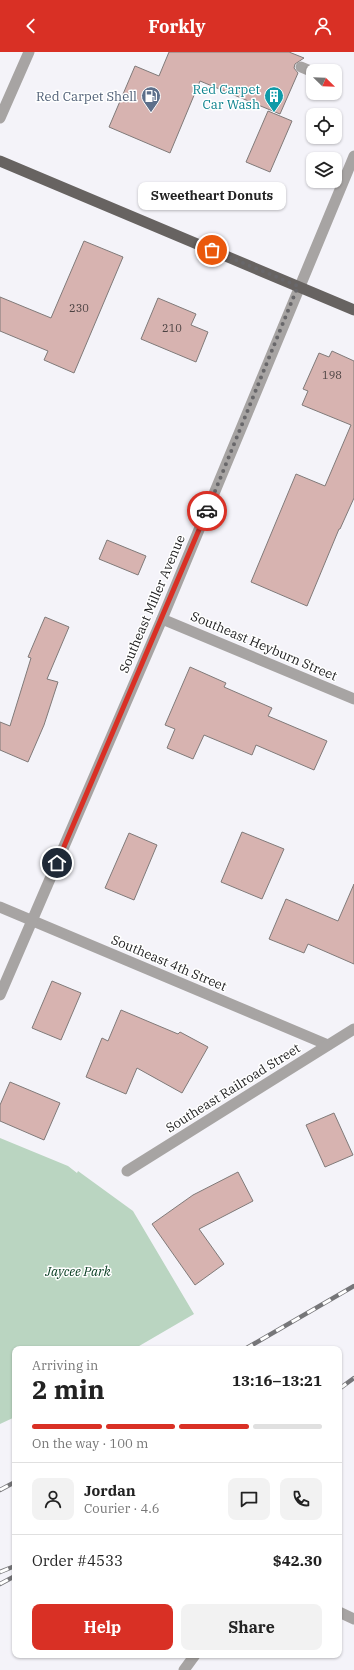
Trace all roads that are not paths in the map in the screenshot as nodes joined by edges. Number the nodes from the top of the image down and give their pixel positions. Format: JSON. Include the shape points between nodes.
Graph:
{"nodes":[{"id":1,"x":29,"y":52,"type":"edge"},
{"id":2,"x":301,"y":66,"type":"dead end"},
{"id":3,"x":306,"y":68,"type":"edge"},
{"id":4,"x":0,"y":118,"type":"edge"},
{"id":5,"x":354,"y":156,"type":"edge"},
{"id":6,"x":0,"y":161,"type":"edge"},
{"id":7,"x":298,"y":286,"type":"junction"},
{"id":8,"x":354,"y":310,"type":"edge"},
{"id":9,"x":162,"y":619,"type":"junction"},
{"id":10,"x":354,"y":699,"type":"edge"},
{"id":11,"x":0,"y":907,"type":"edge"},
{"id":12,"x":33,"y":920,"type":"junction"},
{"id":13,"x":0,"y":995,"type":"edge"},
{"id":14,"x":354,"y":1029,"type":"edge"},
{"id":15,"x":328,"y":1045,"type":"junction"},
{"id":16,"x":127,"y":1171,"type":"dead end"},
{"id":17,"x":342,"y":1613,"type":"edge"},
{"id":18,"x":354,"y":1619,"type":"edge"},
{"id":19,"x":192,"y":1658,"type":"edge"},
{"id":20,"x":184,"y":1670,"type":"edge"}],
"edges":[{"from":1,"to":4,"type":"street"},
{"from":2,"to":3,"type":"street"},
{"from":5,"to":7,"type":"street","name":"Southeast Miller Avenue"},
{"from":6,"to":7,"type":"main road"},
{"from":7,"to":8,"type":"main road"},
{"from":7,"to":9,"type":"street","name":"Southeast Miller Avenue"},
{"from":9,"to":10,"type":"street","name":"Southeast Heyburn Street"},
{"from":9,"to":12,"type":"street","name":"Southeast Miller Avenue"},
{"from":11,"to":12,"type":"street","name":"Southeast 4th Street"},
{"from":12,"to":13,"type":"street","name":"Southeast Miller Avenue"},
{"from":12,"to":15,"type":"street","name":"Southeast 4th Street"},
{"from":14,"to":15,"type":"street","name":"Southeast Railroad Street"},
{"from":15,"to":16,"type":"street","name":"Southeast Railroad Street"},
{"from":17,"to":18,"type":"street"},
{"from":19,"to":20,"type":"street"}]}
